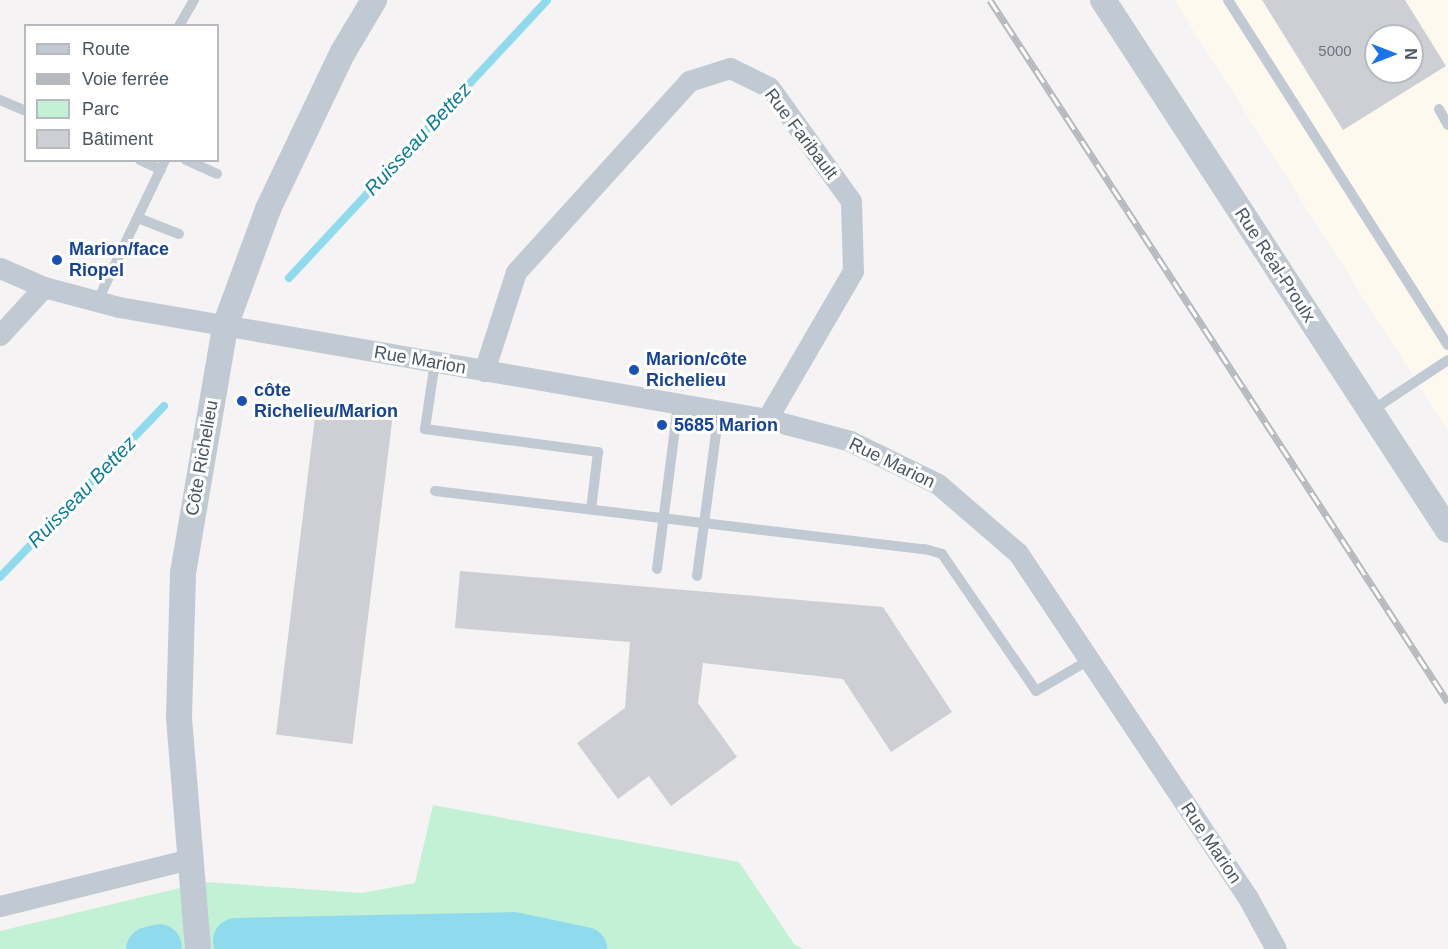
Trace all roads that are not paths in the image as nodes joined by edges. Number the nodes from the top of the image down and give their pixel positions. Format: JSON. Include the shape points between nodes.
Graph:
{"nodes":[{"id":1,"x":194,"y":0,"type":"edge"},
{"id":2,"x":374,"y":0,"type":"edge"},
{"id":3,"x":1102,"y":0,"type":"edge"},
{"id":4,"x":1228,"y":0,"type":"edge"},
{"id":5,"x":180,"y":24,"type":"edge"},
{"id":6,"x":0,"y":100,"type":"edge"},
{"id":7,"x":1439,"y":109,"type":"dead end"},
{"id":8,"x":24,"y":110,"type":"edge"},
{"id":9,"x":1448,"y":125,"type":"edge"},
{"id":10,"x":190,"y":162,"type":"edge"},
{"id":11,"x":163,"y":165,"type":"edge"},
{"id":12,"x":217,"y":174,"type":"dead end"},
{"id":13,"x":138,"y":218,"type":"junction"},
{"id":14,"x":179,"y":234,"type":"dead end"},
{"id":15,"x":0,"y":268,"type":"edge"},
{"id":16,"x":45,"y":287,"type":"junction"},
{"id":17,"x":97,"y":302,"type":"junction"},
{"id":18,"x":225,"y":326,"type":"junction"},
{"id":19,"x":0,"y":335,"type":"edge"},
{"id":20,"x":1448,"y":345,"type":"edge"},
{"id":21,"x":1448,"y":360,"type":"edge"},
{"id":22,"x":435,"y":362,"type":"junction"},
{"id":23,"x":484,"y":371,"type":"junction"},
{"id":24,"x":678,"y":404,"type":"junction"},
{"id":25,"x":718,"y":411,"type":"junction"},
{"id":26,"x":1371,"y":411,"type":"junction"},
{"id":27,"x":766,"y":420,"type":"junction"},
{"id":28,"x":435,"y":491,"type":"dead end"},
{"id":29,"x":591,"y":510,"type":"junction"},
{"id":30,"x":663,"y":518,"type":"junction"},
{"id":31,"x":704,"y":523,"type":"junction"},
{"id":32,"x":1448,"y":530,"type":"edge"},
{"id":33,"x":657,"y":569,"type":"dead end"},
{"id":34,"x":697,"y":576,"type":"dead end"},
{"id":35,"x":1089,"y":660,"type":"junction"},
{"id":36,"x":190,"y":859,"type":"junction"},
{"id":37,"x":0,"y":906,"type":"edge"},
{"id":38,"x":198,"y":949,"type":"edge"},
{"id":39,"x":1276,"y":949,"type":"edge"}],
"edges":[{"from":1,"to":5,"type":"lane"},
{"from":2,"to":18,"type":"street","name":"Côte Richelieu","via":[[343,52],[273,198]]},
{"from":3,"to":26,"type":"street","name":"Rue Réal-Proulx"},
{"from":4,"to":20,"type":"lane"},
{"from":6,"to":8,"type":"lane"},
{"from":7,"to":9,"type":"lane"},
{"from":10,"to":12,"type":"lane"},
{"from":11,"to":13,"type":"lane"},
{"from":13,"to":14,"type":"lane"},
{"from":13,"to":17,"type":"lane"},
{"from":15,"to":16,"type":"street","name":"Rue Marion"},
{"from":16,"to":17,"type":"street","name":"Rue Marion"},
{"from":16,"to":19,"type":"street"},
{"from":17,"to":18,"type":"street","name":"Rue Marion"},
{"from":18,"to":22,"type":"street","name":"Rue Marion"},
{"from":18,"to":36,"type":"street","name":"Côte Richelieu","via":[[183,573],[179,717]]},
{"from":21,"to":26,"type":"lane"},
{"from":22,"to":23,"type":"street","name":"Rue Marion"},
{"from":22,"to":29,"type":"lane","via":[[425,429],[598,452]]},
{"from":23,"to":24,"type":"street","name":"Rue Marion"},
{"from":23,"to":27,"type":"street","name":"Rue Faribault","via":[[516,272],[689,81],[730,68],[770,87],[851,201],[853,271]]},
{"from":24,"to":25,"type":"street","name":"Rue Marion"},
{"from":24,"to":30,"type":"lane"},
{"from":25,"to":27,"type":"street","name":"Rue Marion"},
{"from":25,"to":31,"type":"lane"},
{"from":26,"to":32,"type":"street","name":"Rue Réal-Proulx"},
{"from":27,"to":35,"type":"street","name":"Rue Marion","via":[[850,441],[938,484],[1018,553]]},
{"from":28,"to":29,"type":"lane"},
{"from":29,"to":30,"type":"lane"},
{"from":30,"to":31,"type":"lane"},
{"from":30,"to":33,"type":"lane"},
{"from":31,"to":34,"type":"lane"},
{"from":31,"to":35,"type":"lane","via":[[942,554],[1036,691]]},
{"from":35,"to":39,"type":"street","name":"Rue Marion","via":[[1247,896]]},
{"from":36,"to":37,"type":"street"},
{"from":36,"to":38,"type":"street","name":"Côte Richelieu"}]}
